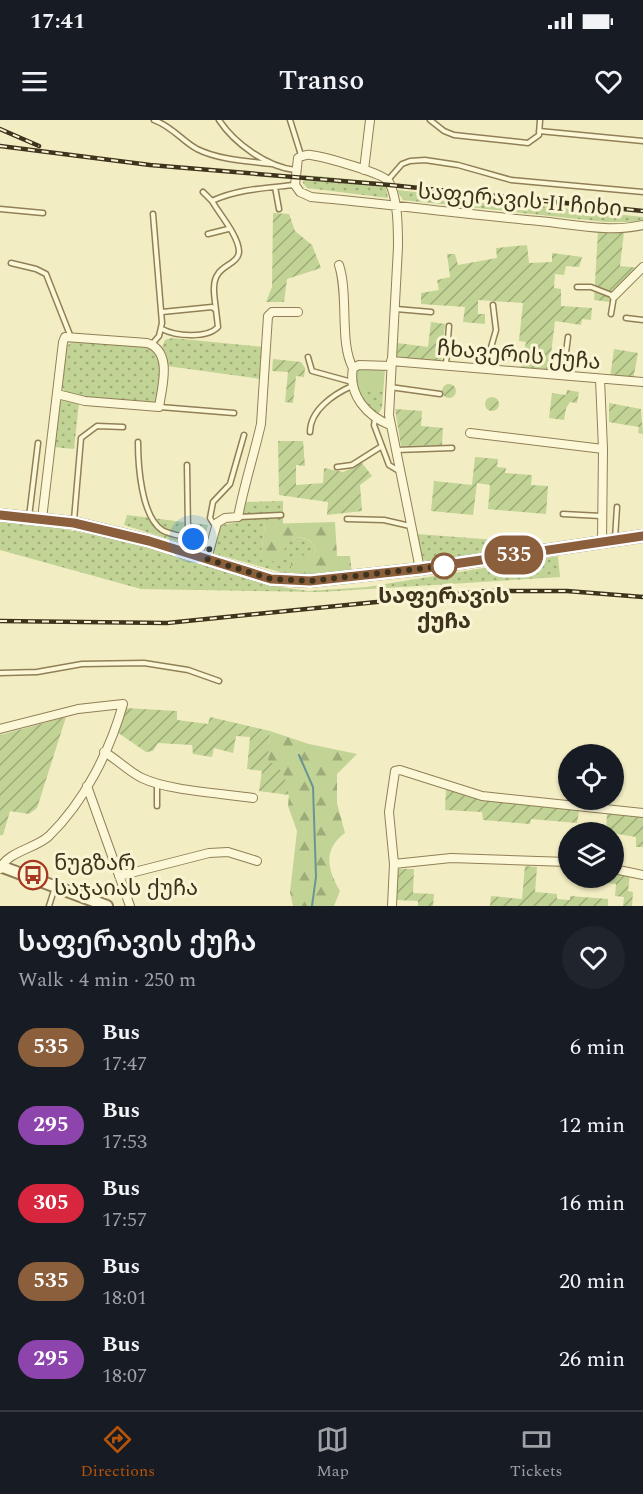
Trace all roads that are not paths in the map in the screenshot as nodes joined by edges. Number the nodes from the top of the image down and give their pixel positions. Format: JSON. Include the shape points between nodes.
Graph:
{"nodes":[{"id":1,"x":154,"y":120,"type":"edge"},
{"id":2,"x":219,"y":120,"type":"edge"},
{"id":3,"x":290,"y":120,"type":"edge"},
{"id":4,"x":370,"y":120,"type":"edge"},
{"id":5,"x":430,"y":120,"type":"edge"},
{"id":6,"x":540,"y":120,"type":"edge"},
{"id":7,"x":539,"y":131,"type":"junction"},
{"id":8,"x":643,"y":141,"type":"edge"},
{"id":9,"x":301,"y":156,"type":"junction"},
{"id":10,"x":272,"y":164,"type":"junction"},
{"id":11,"x":295,"y":170,"type":"junction"},
{"id":12,"x":364,"y":170,"type":"junction"},
{"id":13,"x":388,"y":180,"type":"junction"},
{"id":14,"x":295,"y":185,"type":"junction"},
{"id":15,"x":275,"y":187,"type":"junction"},
{"id":16,"x":203,"y":192,"type":"dead end"},
{"id":17,"x":643,"y":192,"type":"edge"},
{"id":18,"x":212,"y":201,"type":"junction"},
{"id":19,"x":394,"y":206,"type":"junction"},
{"id":20,"x":0,"y":209,"type":"edge"},
{"id":21,"x":279,"y":209,"type":"dead end"},
{"id":22,"x":43,"y":213,"type":"dead end"},
{"id":23,"x":153,"y":214,"type":"dead end"},
{"id":24,"x":643,"y":225,"type":"edge"},
{"id":25,"x":228,"y":229,"type":"junction"},
{"id":26,"x":208,"y":234,"type":"dead end"},
{"id":27,"x":11,"y":263,"type":"dead end"},
{"id":28,"x":339,"y":265,"type":"dead end"},
{"id":29,"x":643,"y":267,"type":"edge"},
{"id":30,"x":577,"y":287,"type":"dead end"},
{"id":31,"x":614,"y":296,"type":"junction"},
{"id":32,"x":494,"y":305,"type":"dead end"},
{"id":33,"x":394,"y":309,"type":"junction"},
{"id":34,"x":216,"y":310,"type":"junction"},
{"id":35,"x":162,"y":312,"type":"junction"},
{"id":36,"x":298,"y":312,"type":"dead end"},
{"id":37,"x":431,"y":312,"type":"dead end"},
{"id":38,"x":611,"y":314,"type":"dead end"},
{"id":39,"x":626,"y":318,"type":"dead end"},
{"id":40,"x":643,"y":320,"type":"edge"},
{"id":41,"x":449,"y":326,"type":"dead end"},
{"id":42,"x":162,"y":329,"type":"junction"},
{"id":43,"x":70,"y":335,"type":"junction"},
{"id":44,"x":568,"y":337,"type":"dead end"},
{"id":45,"x":152,"y":344,"type":"junction"},
{"id":46,"x":308,"y":357,"type":"dead end"},
{"id":47,"x":391,"y":363,"type":"junction"},
{"id":48,"x":446,"y":365,"type":"junction"},
{"id":49,"x":353,"y":368,"type":"junction"},
{"id":50,"x":485,"y":369,"type":"junction"},
{"id":51,"x":563,"y":376,"type":"junction"},
{"id":52,"x":600,"y":379,"type":"junction"},
{"id":53,"x":643,"y":382,"type":"edge"},
{"id":54,"x":352,"y":384,"type":"junction"},
{"id":55,"x":390,"y":387,"type":"junction"},
{"id":56,"x":57,"y":394,"type":"junction"},
{"id":57,"x":440,"y":394,"type":"dead end"},
{"id":58,"x":159,"y":407,"type":"junction"},
{"id":59,"x":234,"y":413,"type":"dead end"},
{"id":60,"x":375,"y":419,"type":"junction"},
{"id":61,"x":390,"y":426,"type":"junction"},
{"id":62,"x":123,"y":427,"type":"dead end"},
{"id":63,"x":310,"y":432,"type":"dead end"},
{"id":64,"x":470,"y":433,"type":"dead end"},
{"id":65,"x":244,"y":435,"type":"dead end"},
{"id":66,"x":138,"y":442,"type":"dead end"},
{"id":67,"x":39,"y":443,"type":"dead end"},
{"id":68,"x":382,"y":446,"type":"junction"},
{"id":69,"x":452,"y":448,"type":"dead end"},
{"id":70,"x":603,"y":448,"type":"junction"},
{"id":71,"x":395,"y":450,"type":"junction"},
{"id":72,"x":187,"y":465,"type":"dead end"},
{"id":73,"x":337,"y":467,"type":"dead end"},
{"id":74,"x":399,"y":471,"type":"junction"},
{"id":75,"x":617,"y":507,"type":"dead end"},
{"id":76,"x":563,"y":514,"type":"dead end"},
{"id":77,"x":0,"y":515,"type":"edge"},
{"id":78,"x":281,"y":515,"type":"dead end"},
{"id":79,"x":602,"y":516,"type":"junction"},
{"id":80,"x":237,"y":517,"type":"junction"},
{"id":81,"x":29,"y":518,"type":"junction"},
{"id":82,"x":42,"y":519,"type":"junction"},
{"id":83,"x":346,"y":519,"type":"dead end"},
{"id":84,"x":74,"y":523,"type":"junction"},
{"id":85,"x":215,"y":526,"type":"junction"},
{"id":86,"x":411,"y":526,"type":"junction"},
{"id":87,"x":643,"y":536,"type":"edge"},
{"id":88,"x":193,"y":539,"type":"junction"},
{"id":89,"x":615,"y":540,"type":"junction"},
{"id":90,"x":602,"y":542,"type":"junction"},
{"id":91,"x":210,"y":546,"type":"junction"},
{"id":92,"x":207,"y":559,"type":"junction"},
{"id":93,"x":420,"y":569,"type":"junction"},
{"id":94,"x":0,"y":673,"type":"edge"},
{"id":95,"x":219,"y":681,"type":"dead end"},
{"id":96,"x":0,"y":729,"type":"edge"},
{"id":97,"x":104,"y":752,"type":"junction"},
{"id":98,"x":157,"y":783,"type":"junction"},
{"id":99,"x":87,"y":786,"type":"junction"},
{"id":100,"x":253,"y":798,"type":"dead end"},
{"id":101,"x":157,"y":806,"type":"dead end"},
{"id":102,"x":643,"y":813,"type":"edge"},
{"id":103,"x":256,"y":861,"type":"dead end"},
{"id":104,"x":558,"y":862,"type":"edge"},
{"id":105,"x":394,"y":864,"type":"junction"},
{"id":106,"x":0,"y":868,"type":"edge"},
{"id":107,"x":624,"y":871,"type":"edge"},
{"id":108,"x":643,"y":875,"type":"edge"},
{"id":109,"x":120,"y":876,"type":"junction"},
{"id":110,"x":55,"y":886,"type":"junction"},
{"id":111,"x":49,"y":906,"type":"edge"},
{"id":112,"x":107,"y":906,"type":"edge"},
{"id":113,"x":130,"y":906,"type":"edge"},
{"id":114,"x":392,"y":906,"type":"edge"}],
"edges":[{"from":1,"to":10,"type":"lane","via":[[175,130],[196,148],[233,159]]},
{"from":2,"to":10,"type":"lane","via":[[232,135]]},
{"from":3,"to":9,"type":"lane"},
{"from":4,"to":12,"type":"street"},
{"from":5,"to":7,"type":"lane","via":[[454,135],[518,142],[535,140]]},
{"from":6,"to":7,"type":"lane"},
{"from":7,"to":8,"type":"lane"},
{"from":9,"to":11,"type":"street"},
{"from":9,"to":12,"type":"street","via":[[310,154]]},
{"from":10,"to":11,"type":"lane"},
{"from":11,"to":14,"type":"street"},
{"from":12,"to":13,"type":"street"},
{"from":13,"to":17,"type":"lane","via":[[402,164],[425,160],[511,180]]},
{"from":13,"to":19,"type":"street"},
{"from":14,"to":15,"type":"lane"},
{"from":14,"to":19,"type":"street","via":[[311,197]]},
{"from":15,"to":18,"type":"lane"},
{"from":15,"to":21,"type":"lane"},
{"from":16,"to":18,"type":"lane"},
{"from":18,"to":25,"type":"lane"},
{"from":19,"to":24,"type":"street","name":"საფერავის II ჩიხი","via":[[605,227]]},
{"from":19,"to":33,"type":"street","via":[[398,237]]},
{"from":20,"to":22,"type":"lane"},
{"from":23,"to":35,"type":"lane"},
{"from":25,"to":26,"type":"lane"},
{"from":25,"to":34,"type":"lane","via":[[239,252],[237,259],[218,273],[214,285]]},
{"from":27,"to":43,"type":"lane","via":[[46,274]]},
{"from":28,"to":49,"type":"street","via":[[345,284],[348,354]]},
{"from":29,"to":31,"type":"street"},
{"from":30,"to":31,"type":"lane","via":[[591,287]]},
{"from":31,"to":38,"type":"lane"},
{"from":32,"to":50,"type":"lane","via":[[496,330]]},
{"from":33,"to":37,"type":"lane"},
{"from":33,"to":47,"type":"street"},
{"from":34,"to":35,"type":"lane","via":[[212,307]]},
{"from":34,"to":42,"type":"lane","via":[[218,327],[213,331],[179,335]]},
{"from":35,"to":42,"type":"lane"},
{"from":36,"to":80,"type":"street","via":[[272,312],[268,316],[261,424]]},
{"from":39,"to":40,"type":"lane"},
{"from":41,"to":48,"type":"lane"},
{"from":42,"to":45,"type":"lane"},
{"from":43,"to":45,"type":"street"},
{"from":43,"to":56,"type":"street","via":[[63,342]]},
{"from":44,"to":51,"type":"lane"},
{"from":45,"to":58,"type":"street","via":[[164,362]]},
{"from":46,"to":54,"type":"lane","via":[[312,371]]},
{"from":47,"to":48,"type":"street","name":"ჩხავერის ქუჩა"},
{"from":47,"to":49,"type":"street","name":"ჩხავერის ქუჩა"},
{"from":47,"to":55,"type":"street"},
{"from":48,"to":50,"type":"street","name":"ჩხავერის ქუჩა"},
{"from":49,"to":54,"type":"street"},
{"from":50,"to":51,"type":"street","name":"ჩხავერის ქუჩა"},
{"from":51,"to":52,"type":"street","name":"ჩხავერის ქუჩა"},
{"from":52,"to":53,"type":"street","name":"ჩხავერის ქუჩა"},
{"from":52,"to":70,"type":"street"},
{"from":54,"to":60,"type":"street"},
{"from":54,"to":63,"type":"lane","via":[[329,399],[312,421]]},
{"from":55,"to":57,"type":"lane"},
{"from":55,"to":61,"type":"street"},
{"from":56,"to":58,"type":"street","via":[[85,401]]},
{"from":56,"to":82,"type":"street"},
{"from":58,"to":59,"type":"lane"},
{"from":60,"to":61,"type":"street"},
{"from":60,"to":68,"type":"lane"},
{"from":61,"to":71,"type":"street"},
{"from":62,"to":84,"type":"lane","via":[[97,426],[81,438]]},
{"from":64,"to":70,"type":"street"},
{"from":65,"to":85,"type":"lane","via":[[230,484],[213,502],[210,518]]},
{"from":66,"to":88,"type":"lane","via":[[140,487],[154,519],[163,531]]},
{"from":67,"to":81,"type":"lane"},
{"from":68,"to":73,"type":"lane","via":[[352,465]]},
{"from":68,"to":74,"type":"lane","via":[[391,468]]},
{"from":69,"to":71,"type":"lane"},
{"from":70,"to":79,"type":"street"},
{"from":71,"to":74,"type":"street"},
{"from":72,"to":88,"type":"lane","via":[[186,524]]},
{"from":74,"to":86,"type":"street"},
{"from":75,"to":89,"type":"lane"},
{"from":76,"to":79,"type":"lane"},
{"from":77,"to":81,"type":"main road"},
{"from":78,"to":80,"type":"lane"},
{"from":79,"to":90,"type":"street"},
{"from":80,"to":85,"type":"street","via":[[220,520]]},
{"from":81,"to":82,"type":"main road"},
{"from":82,"to":84,"type":"main road"},
{"from":83,"to":86,"type":"lane","via":[[384,520]]},
{"from":84,"to":92,"type":"main road"},
{"from":85,"to":91,"type":"street"},
{"from":86,"to":93,"type":"street"},
{"from":87,"to":89,"type":"main road"},
{"from":88,"to":91,"type":"lane"},
{"from":89,"to":90,"type":"main road"},
{"from":90,"to":93,"type":"main road"},
{"from":91,"to":92,"type":"street"},
{"from":92,"to":93,"type":"main road","via":[[271,579],[310,581]]},
{"from":94,"to":95,"type":"lane","via":[[37,672],[82,664],[144,663],[188,670]]},
{"from":96,"to":97,"type":"street","via":[[78,709],[123,703]]},
{"from":97,"to":98,"type":"street","via":[[140,778]]},
{"from":97,"to":99,"type":"street"},
{"from":98,"to":100,"type":"street"},
{"from":98,"to":101,"type":"lane"},
{"from":99,"to":106,"type":"street","via":[[47,838],[13,856]]},
{"from":99,"to":109,"type":"street"},
{"from":102,"to":105,"type":"street","via":[[482,796],[400,770],[393,774],[390,802],[389,834]]},
{"from":103,"to":109,"type":"street","via":[[228,852],[209,853]]},
{"from":104,"to":105,"type":"street","via":[[450,858]]},
{"from":105,"to":114,"type":"street"},
{"from":106,"to":110,"type":"main road"},
{"from":107,"to":108,"type":"street"},
{"from":109,"to":113,"type":"street"},
{"from":110,"to":111,"type":"lane"},
{"from":110,"to":112,"type":"main road"}]}
